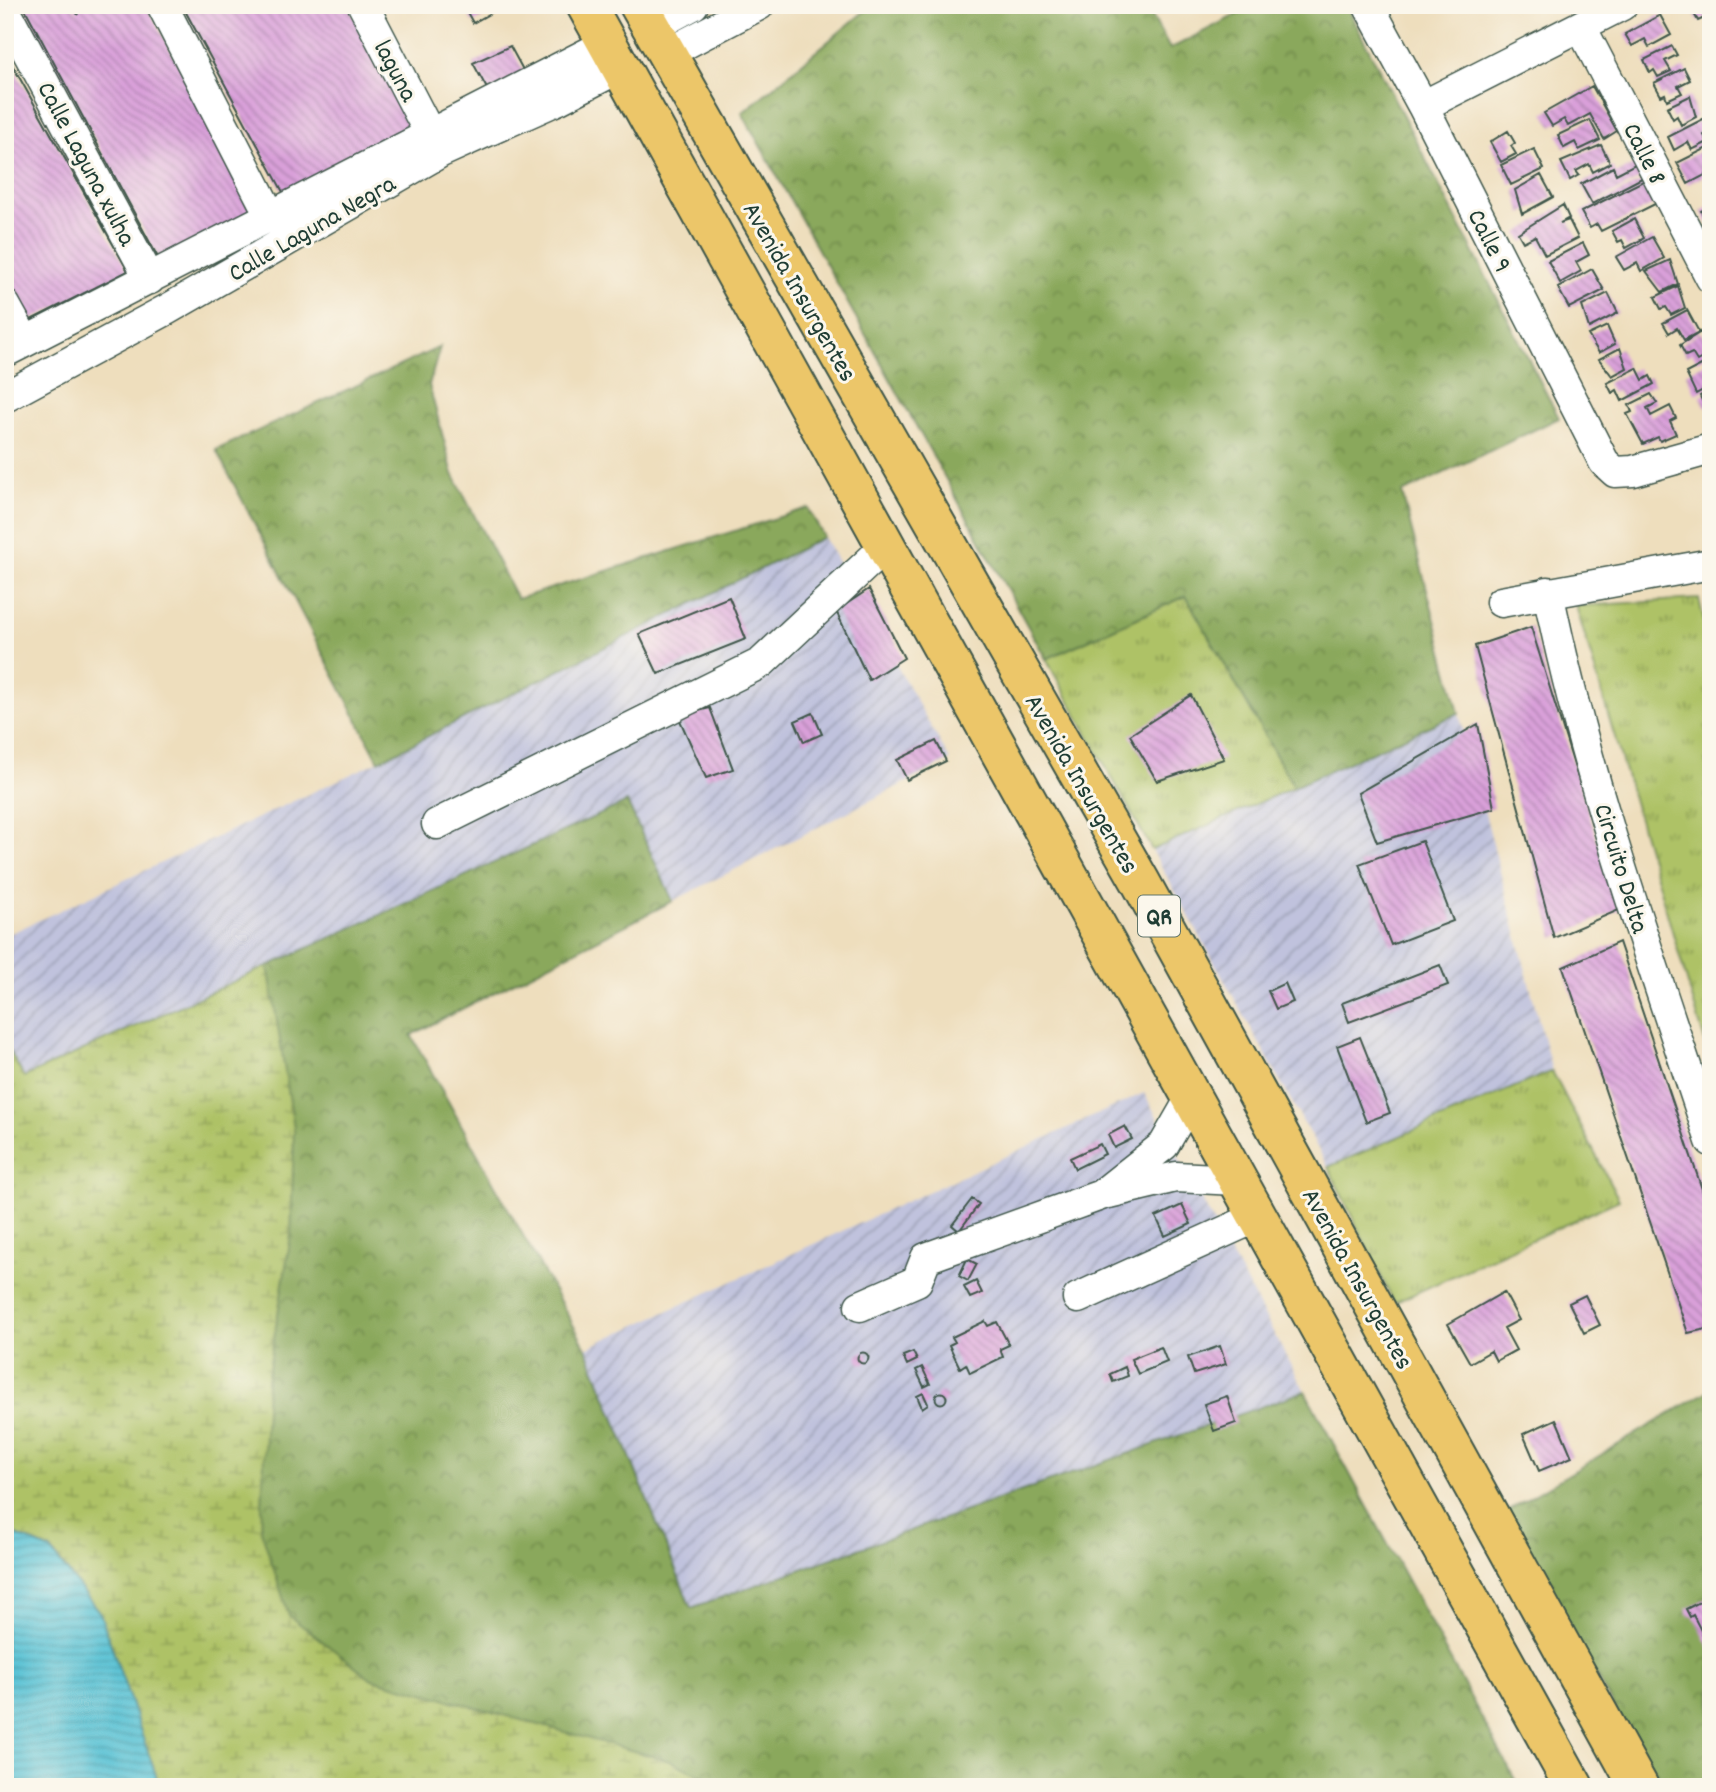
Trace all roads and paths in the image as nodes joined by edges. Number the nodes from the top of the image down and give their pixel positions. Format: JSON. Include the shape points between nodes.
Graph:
{"nodes":[{"id":1,"x":162,"y":5,"type":"edge"},
{"id":2,"x":363,"y":5,"type":"edge"},
{"id":3,"x":586,"y":5,"type":"edge"},
{"id":4,"x":693,"y":5,"type":"edge"},
{"id":5,"x":759,"y":5,"type":"edge"},
{"id":6,"x":1368,"y":5,"type":"edge"},
{"id":7,"x":1622,"y":5,"type":"edge"},
{"id":8,"x":5,"y":10,"type":"edge"},
{"id":9,"x":1581,"y":27,"type":"junction"},
{"id":10,"x":652,"y":29,"type":"edge"},
{"id":11,"x":614,"y":55,"type":"junction"},
{"id":12,"x":1423,"y":106,"type":"junction"},
{"id":13,"x":430,"y":134,"type":"junction"},
{"id":14,"x":271,"y":217,"type":"junction"},
{"id":15,"x":777,"y":249,"type":"junction"},
{"id":16,"x":734,"y":272,"type":"junction"},
{"id":17,"x":1711,"y":278,"type":"edge"},
{"id":18,"x":150,"y":279,"type":"junction"},
{"id":19,"x":5,"y":305,"type":"edge"},
{"id":20,"x":15,"y":346,"type":"edge"},
{"id":21,"x":5,"y":397,"type":"edge"},
{"id":22,"x":1711,"y":449,"type":"edge"},
{"id":23,"x":932,"y":519,"type":"junction"},
{"id":24,"x":886,"y":546,"type":"junction"},
{"id":25,"x":1711,"y":564,"type":"edge"},
{"id":26,"x":1548,"y":592,"type":"junction"},
{"id":27,"x":1501,"y":602,"type":"dead end"},
{"id":28,"x":437,"y":824,"type":"dead end"},
{"id":29,"x":1191,"y":1098,"type":"junction"},
{"id":30,"x":1711,"y":1141,"type":"edge"},
{"id":31,"x":1236,"y":1180,"type":"junction"},
{"id":32,"x":1101,"y":1195,"type":"junction"},
{"id":33,"x":1257,"y":1217,"type":"junction"},
{"id":34,"x":1078,"y":1298,"type":"dead end"},
{"id":35,"x":860,"y":1306,"type":"dead end"},
{"id":36,"x":1378,"y":1313,"type":"junction"},
{"id":37,"x":1326,"y":1340,"type":"junction"},
{"id":38,"x":1574,"y":1787,"type":"edge"},
{"id":39,"x":1639,"y":1787,"type":"edge"}],
"edges":[{"from":1,"to":14,"type":"street"},
{"from":2,"to":13,"type":"street","name":"laguna"},
{"from":3,"to":11,"type":"main road","name":"Avenida Insurgentes","number":"QR"},
{"from":4,"to":10,"type":"street"},
{"from":5,"to":10,"type":"street"},
{"from":6,"to":12,"type":"street","name":"Calle 9"},
{"from":7,"to":9,"type":"street"},
{"from":8,"to":18,"type":"street","name":"Calle Laguna xulha"},
{"from":9,"to":12,"type":"street"},
{"from":9,"to":17,"type":"street","name":"Calle 8"},
{"from":10,"to":15,"type":"main road","name":"Avenida Insurgentes","number":"QR"},
{"from":11,"to":13,"type":"street","name":"Calle Laguna Negra"},
{"from":11,"to":16,"type":"main road","name":"Avenida Insurgentes","number":"QR"},
{"from":11,"to":21,"type":"street","name":"Calle Laguna Negra","via":[[559,99],[441,152],[168,310]]},
{"from":12,"to":22,"type":"street","name":"Calle 9","via":[[1604,461],[1615,472],[1633,471]]},
{"from":13,"to":14,"type":"street","name":"Calle Laguna Negra"},
{"from":14,"to":18,"type":"street","name":"Calle Laguna Negra"},
{"from":15,"to":16,"type":"main road"},
{"from":15,"to":23,"type":"main road","name":"Avenida Insurgentes","number":"QR"},
{"from":16,"to":24,"type":"main road","name":"Avenida Insurgentes","number":"QR"},
{"from":18,"to":20,"type":"street","name":"Calle Laguna Negra"},
{"from":19,"to":20,"type":"street"},
{"from":23,"to":24,"type":"main road"},
{"from":23,"to":36,"type":"main road","name":"Avenida Insurgentes","number":"QR","via":[[1140,881]]},
{"from":24,"to":28,"type":"street","via":[[761,663]]},
{"from":24,"to":29,"type":"main road","name":"Avenida Insurgentes","number":"QR"},
{"from":25,"to":26,"type":"street"},
{"from":26,"to":27,"type":"street"},
{"from":26,"to":30,"type":"street","name":"Circuito Delta","via":[[1568,689]]},
{"from":29,"to":31,"type":"main road","name":"Avenida Insurgentes","number":"QR"},
{"from":29,"to":32,"type":"street","via":[[1164,1145]]},
{"from":31,"to":32,"type":"street","via":[[1176,1177]]},
{"from":31,"to":33,"type":"main road","name":"Avenida Insurgentes","number":"QR"},
{"from":32,"to":35,"type":"street","via":[[926,1258],[917,1281]]},
{"from":33,"to":34,"type":"street"},
{"from":33,"to":37,"type":"main road","name":"Avenida Insurgentes","number":"QR"},
{"from":36,"to":37,"type":"main road"},
{"from":36,"to":39,"type":"main road","name":"Avenida Insurgentes","number":"QR"},
{"from":37,"to":38,"type":"main road","name":"Avenida Insurgentes","number":"QR"}]}
